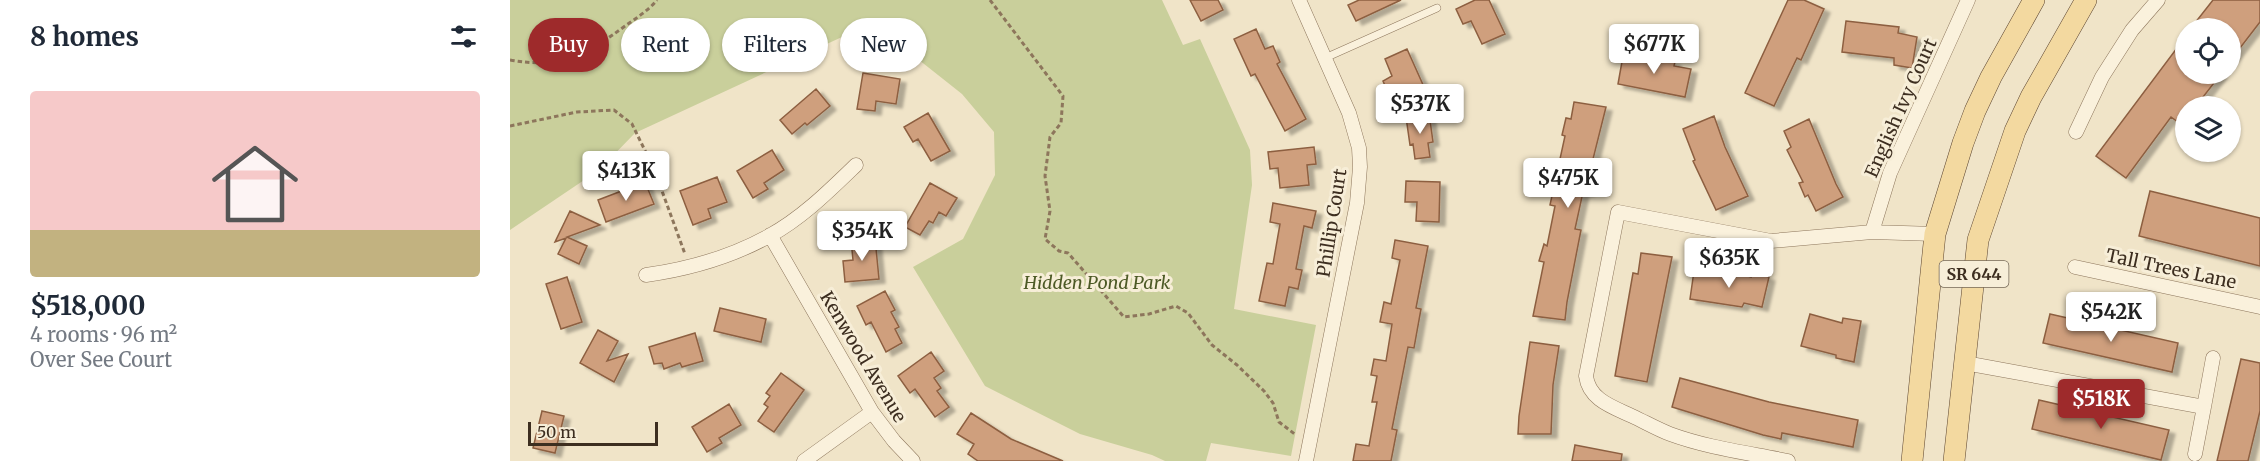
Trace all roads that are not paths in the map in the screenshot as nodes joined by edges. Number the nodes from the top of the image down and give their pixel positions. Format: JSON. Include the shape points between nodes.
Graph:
{"nodes":[{"id":1,"x":1299,"y":0,"type":"edge"},
{"id":2,"x":1968,"y":0,"type":"edge"},
{"id":3,"x":2034,"y":0,"type":"edge"},
{"id":4,"x":2086,"y":0,"type":"edge"},
{"id":5,"x":2158,"y":0,"type":"edge"},
{"id":6,"x":1437,"y":8,"type":"dead end"},
{"id":7,"x":1324,"y":58,"type":"junction"},
{"id":8,"x":2076,"y":132,"type":"dead end"},
{"id":9,"x":856,"y":165,"type":"dead end"},
{"id":10,"x":1872,"y":232,"type":"junction"},
{"id":11,"x":1935,"y":234,"type":"junction"},
{"id":12,"x":770,"y":236,"type":"junction"},
{"id":13,"x":2075,"y":267,"type":"dead end"},
{"id":14,"x":646,"y":276,"type":"dead end"},
{"id":15,"x":2260,"y":307,"type":"edge"},
{"id":16,"x":2213,"y":358,"type":"dead end"},
{"id":17,"x":1965,"y":363,"type":"junction"},
{"id":18,"x":2204,"y":406,"type":"junction"},
{"id":19,"x":872,"y":412,"type":"junction"},
{"id":20,"x":2195,"y":453,"type":"dead end"},
{"id":21,"x":804,"y":461,"type":"edge"},
{"id":22,"x":913,"y":461,"type":"edge"},
{"id":23,"x":1306,"y":461,"type":"edge"},
{"id":24,"x":1788,"y":461,"type":"edge"},
{"id":25,"x":1912,"y":461,"type":"edge"},
{"id":26,"x":1954,"y":461,"type":"edge"}],
"edges":[{"from":1,"to":7,"type":"street","name":"Phillip Court"},
{"from":2,"to":10,"type":"street","name":"English Ivy Court","via":[[1890,173]]},
{"from":3,"to":11,"type":"main road","number":"SR 644","via":[[1975,111]]},
{"from":4,"to":17,"type":"main road","number":"SR 644","via":[[2031,97],[2002,163],[1978,240]]},
{"from":5,"to":8,"type":"street","via":[[2132,30],[2102,77]]},
{"from":6,"to":7,"type":"lane"},
{"from":7,"to":23,"type":"street","name":"Phillip Court","via":[[1349,113],[1360,167],[1357,202]]},
{"from":9,"to":12,"type":"street","via":[[818,202]]},
{"from":10,"to":11,"type":"street"},
{"from":10,"to":24,"type":"street","via":[[1771,241],[1618,212],[1586,376],[1591,393],[1669,434]]},
{"from":11,"to":25,"type":"main road","number":"SR 644"},
{"from":12,"to":14,"type":"street","via":[[723,257]]},
{"from":12,"to":19,"type":"street","name":"Kenwood Avenue"},
{"from":13,"to":15,"type":"street","name":"Tall Trees Lane"},
{"from":16,"to":18,"type":"street"},
{"from":17,"to":18,"type":"street"},
{"from":17,"to":26,"type":"main road","number":"SR 644"},
{"from":18,"to":20,"type":"street"},
{"from":19,"to":21,"type":"street"},
{"from":19,"to":22,"type":"street","name":"Kenwood Avenue"}]}
